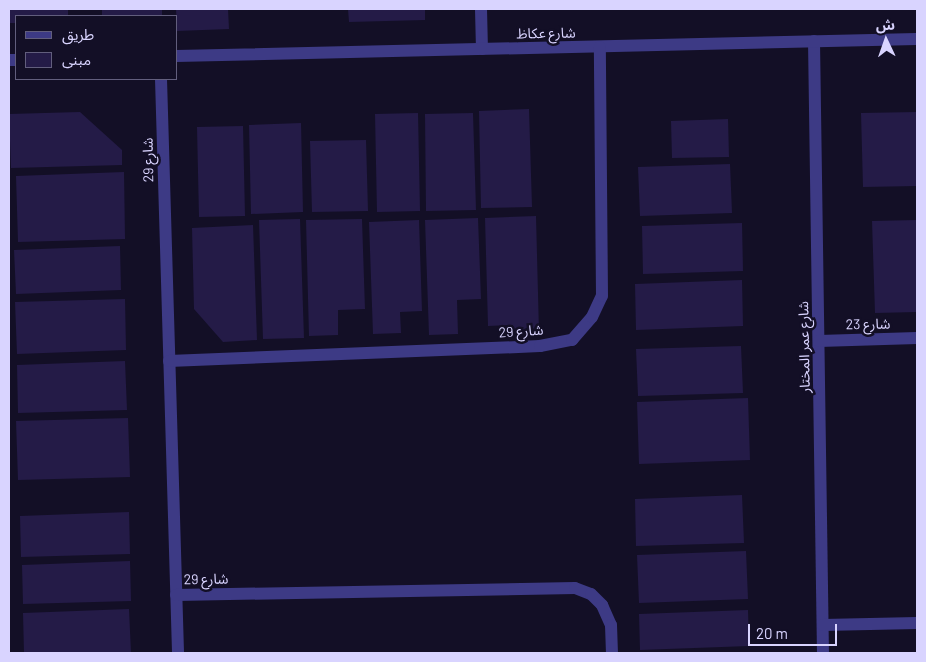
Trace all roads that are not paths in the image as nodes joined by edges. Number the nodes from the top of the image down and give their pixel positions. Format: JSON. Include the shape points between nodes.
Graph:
{"nodes":[{"id":1,"x":481,"y":9,"type":"edge"},
{"id":2,"x":917,"y":39,"type":"edge"},
{"id":3,"x":814,"y":41,"type":"junction"},
{"id":4,"x":600,"y":46,"type":"junction"},
{"id":5,"x":482,"y":49,"type":"junction"},
{"id":6,"x":178,"y":56,"type":"edge"},
{"id":7,"x":161,"y":80,"type":"edge"},
{"id":8,"x":917,"y":338,"type":"edge"},
{"id":9,"x":819,"y":341,"type":"junction"},
{"id":10,"x":169,"y":361,"type":"junction"},
{"id":11,"x":176,"y":595,"type":"junction"},
{"id":12,"x":917,"y":623,"type":"edge"},
{"id":13,"x":823,"y":625,"type":"junction"},
{"id":14,"x":178,"y":653,"type":"edge"},
{"id":15,"x":612,"y":653,"type":"edge"},
{"id":16,"x":823,"y":653,"type":"edge"}],
"edges":[{"from":1,"to":5,"type":"street"},
{"from":2,"to":3,"type":"street","name":"شارع عكاظ"},
{"from":3,"to":4,"type":"street","name":"شارع عكاظ"},
{"from":3,"to":9,"type":"street","name":"شارع عمر المختار"},
{"from":4,"to":5,"type":"street","name":"شارع عكاظ"},
{"from":4,"to":10,"type":"street","name":"شارع 29","via":[[602,296],[592,317],[572,340],[540,346]]},
{"from":5,"to":6,"type":"street","name":"شارع عكاظ"},
{"from":7,"to":10,"type":"street","name":"شارع 29"},
{"from":8,"to":9,"type":"street","name":"شارع 23"},
{"from":9,"to":13,"type":"street","name":"شارع عمر المختار"},
{"from":10,"to":11,"type":"street","name":"شارع 29"},
{"from":11,"to":14,"type":"street","name":"شارع 29"},
{"from":11,"to":15,"type":"street","name":"شارع 29","via":[[575,588],[590,594],[602,605],[611,625]]},
{"from":12,"to":13,"type":"street"},
{"from":13,"to":16,"type":"street","name":"شارع عمر المختار"}]}
